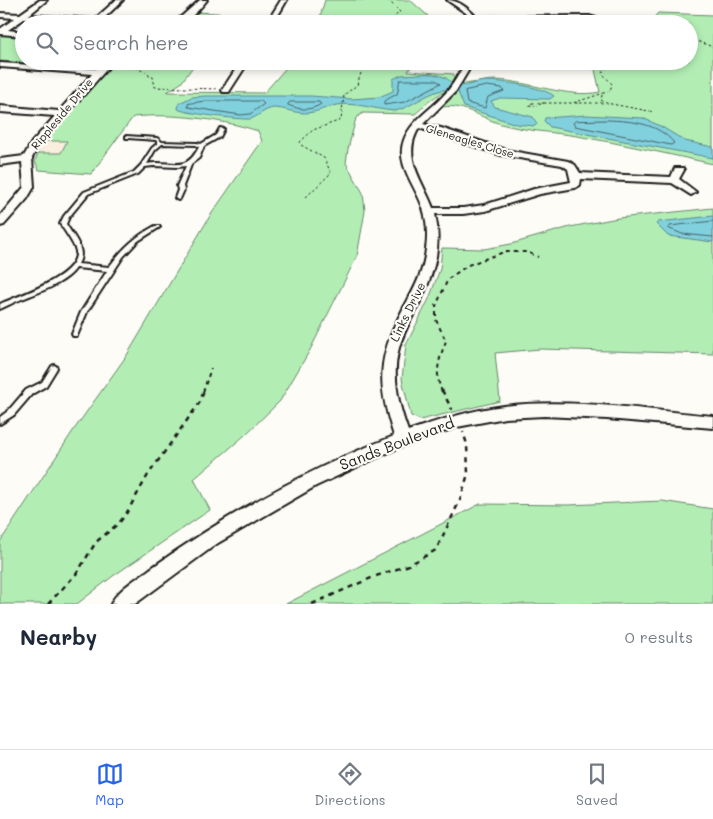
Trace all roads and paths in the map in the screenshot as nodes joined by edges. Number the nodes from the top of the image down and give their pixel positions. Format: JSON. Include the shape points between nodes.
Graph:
{"nodes":[{"id":1,"x":44,"y":0,"type":"edge"},
{"id":2,"x":120,"y":0,"type":"edge"},
{"id":3,"x":204,"y":0,"type":"edge"},
{"id":4,"x":284,"y":0,"type":"edge"},
{"id":5,"x":388,"y":0,"type":"edge"},
{"id":6,"x":450,"y":0,"type":"edge"},
{"id":7,"x":198,"y":12,"type":"dead end"},
{"id":8,"x":25,"y":15,"type":"edge"},
{"id":9,"x":104,"y":15,"type":"edge"},
{"id":10,"x":189,"y":15,"type":"edge"},
{"id":11,"x":196,"y":15,"type":"edge"},
{"id":12,"x":275,"y":15,"type":"edge"},
{"id":13,"x":396,"y":15,"type":"edge"},
{"id":14,"x":469,"y":15,"type":"edge"},
{"id":15,"x":0,"y":16,"type":"edge"},
{"id":16,"x":15,"y":17,"type":"edge"},
{"id":17,"x":15,"y":22,"type":"edge"},
{"id":18,"x":1,"y":32,"type":"edge"},
{"id":19,"x":15,"y":33,"type":"edge"},
{"id":20,"x":698,"y":42,"type":"edge"},
{"id":21,"x":713,"y":48,"type":"edge"},
{"id":22,"x":0,"y":65,"type":"edge"},
{"id":23,"x":15,"y":66,"type":"edge"},
{"id":24,"x":99,"y":70,"type":"edge"},
{"id":25,"x":137,"y":70,"type":"edge"},
{"id":26,"x":239,"y":70,"type":"edge"},
{"id":27,"x":465,"y":70,"type":"edge"},
{"id":28,"x":603,"y":70,"type":"edge"},
{"id":29,"x":361,"y":73,"type":"dead end"},
{"id":30,"x":226,"y":90,"type":"joint"},
{"id":31,"x":602,"y":95,"type":"junction"},
{"id":32,"x":573,"y":103,"type":"junction"},
{"id":33,"x":606,"y":103,"type":"junction"},
{"id":34,"x":544,"y":104,"type":"junction"},
{"id":35,"x":0,"y":109,"type":"edge"},
{"id":36,"x":654,"y":112,"type":"dead end"},
{"id":37,"x":61,"y":114,"type":"junction"},
{"id":38,"x":416,"y":125,"type":"junction"},
{"id":39,"x":222,"y":129,"type":"dead end"},
{"id":40,"x":128,"y":137,"type":"dead end"},
{"id":41,"x":161,"y":143,"type":"junction"},
{"id":42,"x":201,"y":146,"type":"junction"},
{"id":43,"x":27,"y":158,"type":"junction"},
{"id":44,"x":0,"y":162,"type":"edge"},
{"id":45,"x":189,"y":165,"type":"junction"},
{"id":46,"x":144,"y":166,"type":"junction"},
{"id":47,"x":679,"y":170,"type":"dead end"},
{"id":48,"x":576,"y":176,"type":"junction"},
{"id":49,"x":674,"y":180,"type":"junction"},
{"id":50,"x":691,"y":192,"type":"dead end"},
{"id":51,"x":306,"y":197,"type":"dead end"},
{"id":52,"x":178,"y":198,"type":"dead end"},
{"id":53,"x":429,"y":211,"type":"junction"},
{"id":54,"x":0,"y":223,"type":"edge"},
{"id":55,"x":157,"y":226,"type":"dead end"},
{"id":56,"x":538,"y":257,"type":"dead end"},
{"id":57,"x":74,"y":266,"type":"junction"},
{"id":58,"x":111,"y":269,"type":"junction"},
{"id":59,"x":0,"y":307,"type":"edge"},
{"id":60,"x":75,"y":334,"type":"dead end"},
{"id":61,"x":54,"y":368,"type":"dead end"},
{"id":62,"x":210,"y":368,"type":"dead end"},
{"id":63,"x":452,"y":411,"type":"dead end"},
{"id":64,"x":0,"y":421,"type":"edge"},
{"id":65,"x":713,"y":422,"type":"edge"},
{"id":66,"x":460,"y":425,"type":"dead end"},
{"id":67,"x":403,"y":439,"type":"junction"},
{"id":68,"x":48,"y":604,"type":"edge"},
{"id":69,"x":120,"y":604,"type":"edge"},
{"id":70,"x":312,"y":604,"type":"edge"}],
"edges":[{"from":1,"to":8,"type":"street"},
{"from":2,"to":9,"type":"street"},
{"from":3,"to":10,"type":"street"},
{"from":4,"to":12,"type":"street"},
{"from":5,"to":13,"type":"path","via":[[399,10]]},
{"from":6,"to":14,"type":"street"},
{"from":7,"to":11,"type":"path"},
{"from":15,"to":16,"type":"street"},
{"from":17,"to":18,"type":"street"},
{"from":18,"to":19,"type":"street"},
{"from":20,"to":21,"type":"path"},
{"from":22,"to":23,"type":"street"},
{"from":24,"to":37,"type":"street","name":"Rippleside Drive"},
{"from":25,"to":30,"type":"path","via":[[148,72],[153,77],[154,87]]},
{"from":26,"to":30,"type":"street"},
{"from":27,"to":38,"type":"street","name":"Links Drive","via":[[450,94]]},
{"from":28,"to":31,"type":"path","via":[[612,84]]},
{"from":29,"to":51,"type":"path","via":[[357,85],[344,95],[341,120],[323,124],[300,142],[327,160],[331,168],[331,173]]},
{"from":31,"to":32,"type":"path"},
{"from":31,"to":33,"type":"path","via":[[601,100]]},
{"from":32,"to":33,"type":"path"},
{"from":32,"to":34,"type":"path"},
{"from":33,"to":36,"type":"path"},
{"from":34,"to":34,"type":"path","via":[[534,106],[529,105],[532,103]]},
{"from":35,"to":37,"type":"street"},
{"from":37,"to":43,"type":"street","name":"Rippleside Drive"},
{"from":38,"to":48,"type":"street","name":"Gleneagles Close","via":[[504,153],[565,164],[572,167]]},
{"from":38,"to":53,"type":"street","name":"Links Drive","via":[[407,143],[407,154],[413,178]]},
{"from":39,"to":42,"type":"lane","via":[[218,136]]},
{"from":40,"to":41,"type":"lane","via":[[157,139]]},
{"from":41,"to":42,"type":"lane"},
{"from":41,"to":46,"type":"lane"},
{"from":42,"to":45,"type":"lane","via":[[195,161]]},
{"from":43,"to":44,"type":"street"},
{"from":43,"to":54,"type":"street","name":"Rippleside Drive","via":[[28,187]]},
{"from":45,"to":46,"type":"lane"},
{"from":45,"to":52,"type":"lane"},
{"from":46,"to":57,"type":"lane","via":[[131,176],[86,193],[66,217],[64,228],[79,250]]},
{"from":47,"to":49,"type":"street"},
{"from":48,"to":49,"type":"street"},
{"from":48,"to":53,"type":"street","via":[[576,183],[571,186],[538,191],[485,208]]},
{"from":49,"to":50,"type":"street"},
{"from":53,"to":67,"type":"street","name":"Links Drive","via":[[432,239],[429,266],[420,292],[394,338],[388,367],[390,403]]},
{"from":55,"to":58,"type":"lane","via":[[124,248]]},
{"from":56,"to":63,"type":"path","via":[[528,252],[504,252],[468,265],[448,279],[436,306],[436,320],[446,341],[435,371],[436,381]]},
{"from":57,"to":58,"type":"lane"},
{"from":57,"to":59,"type":"lane","via":[[62,279]]},
{"from":58,"to":60,"type":"lane","via":[[84,312]]},
{"from":61,"to":64,"type":"lane","via":[[44,384],[29,392]]},
{"from":62,"to":68,"type":"path","via":[[200,402],[148,475],[126,514],[119,524],[96,542],[69,583]]},
{"from":65,"to":67,"type":"street","name":"Sands Boulevard","via":[[575,411],[506,412],[468,418]]},
{"from":66,"to":70,"type":"path","via":[[467,444],[468,474],[460,500],[436,550],[410,565]]},
{"from":67,"to":69,"type":"street","name":"Sands Boulevard","via":[[326,472],[248,514],[189,552]]}]}
